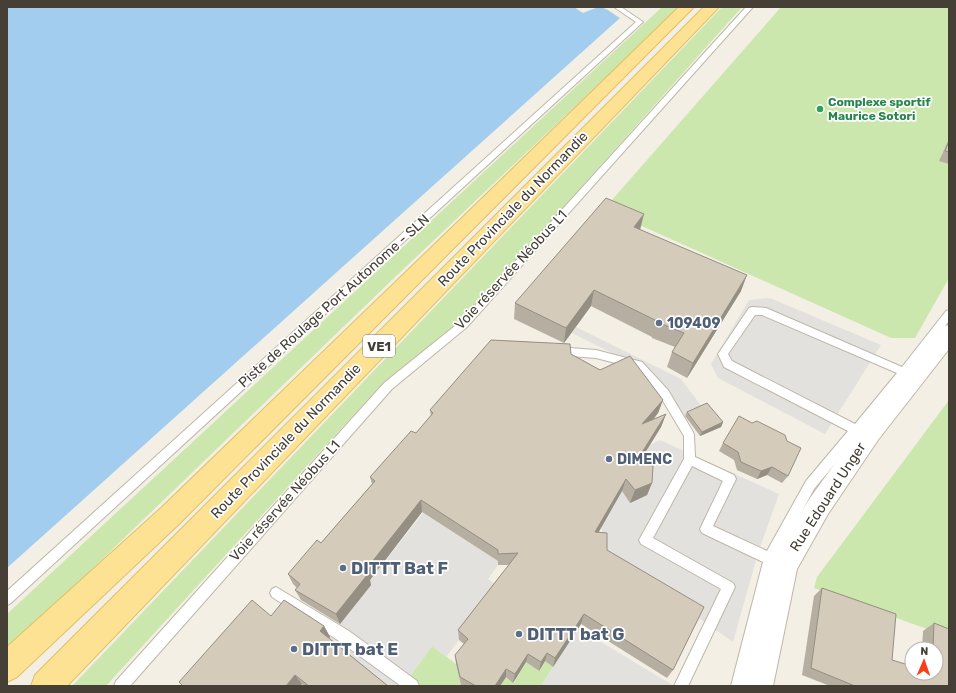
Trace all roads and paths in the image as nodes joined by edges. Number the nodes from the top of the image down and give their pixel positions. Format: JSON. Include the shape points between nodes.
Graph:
{"nodes":[{"id":1,"x":617,"y":7,"type":"edge"},
{"id":2,"x":687,"y":7,"type":"edge"},
{"id":3,"x":712,"y":7,"type":"edge"},
{"id":4,"x":750,"y":7,"type":"edge"},
{"id":5,"x":949,"y":314,"type":"edge"},
{"id":6,"x":949,"y":333,"type":"edge"},
{"id":7,"x":544,"y":350,"type":"edge"},
{"id":8,"x":910,"y":374,"type":"junction"},
{"id":9,"x":862,"y":433,"type":"junction"},
{"id":10,"x":690,"y":460,"type":"junction"},
{"id":11,"x":777,"y":562,"type":"junction"},
{"id":12,"x":276,"y":593,"type":"dead end"},
{"id":13,"x":7,"y":599,"type":"edge"},
{"id":14,"x":7,"y":667,"type":"edge"},
{"id":15,"x":46,"y":686,"type":"edge"},
{"id":16,"x":121,"y":686,"type":"edge"},
{"id":17,"x":412,"y":686,"type":"edge"},
{"id":18,"x":681,"y":686,"type":"edge"},
{"id":19,"x":738,"y":686,"type":"edge"},
{"id":20,"x":758,"y":686,"type":"edge"}],
"edges":[{"from":1,"to":13,"type":"lane","name":"Piste de Roulage Port Autonome - SLN","via":[[640,22]]},
{"from":2,"to":14,"type":"main road","name":"Route Provinciale du Normandie","number":"VE1","via":[[170,516]]},
{"from":3,"to":15,"type":"main road","name":"Route Provinciale du Normandie","number":"VE1"},
{"from":4,"to":16,"type":"lane","name":"Voie réservée Néobus L1","via":[[464,324],[388,386]]},
{"from":5,"to":8,"type":"lane"},
{"from":6,"to":8,"type":"street","name":"Rue Edouard Unger"},
{"from":7,"to":10,"type":"lane","via":[[596,354],[638,365],[664,393],[690,435]]},
{"from":8,"to":9,"type":"street","name":"Rue Edouard Unger"},
{"from":8,"to":9,"type":"lane","via":[[763,312],[752,312],[723,354],[728,364]]},
{"from":9,"to":11,"type":"street","name":"Rue Edouard Unger","via":[[819,506]]},
{"from":10,"to":11,"type":"lane","via":[[730,479],[706,529]]},
{"from":10,"to":18,"type":"lane","via":[[645,540],[728,587]]},
{"from":11,"to":19,"type":"lane"},
{"from":11,"to":20,"type":"street","name":"Rue Edouard Unger","via":[[766,653]]},
{"from":12,"to":17,"type":"lane","via":[[344,636]]}]}
